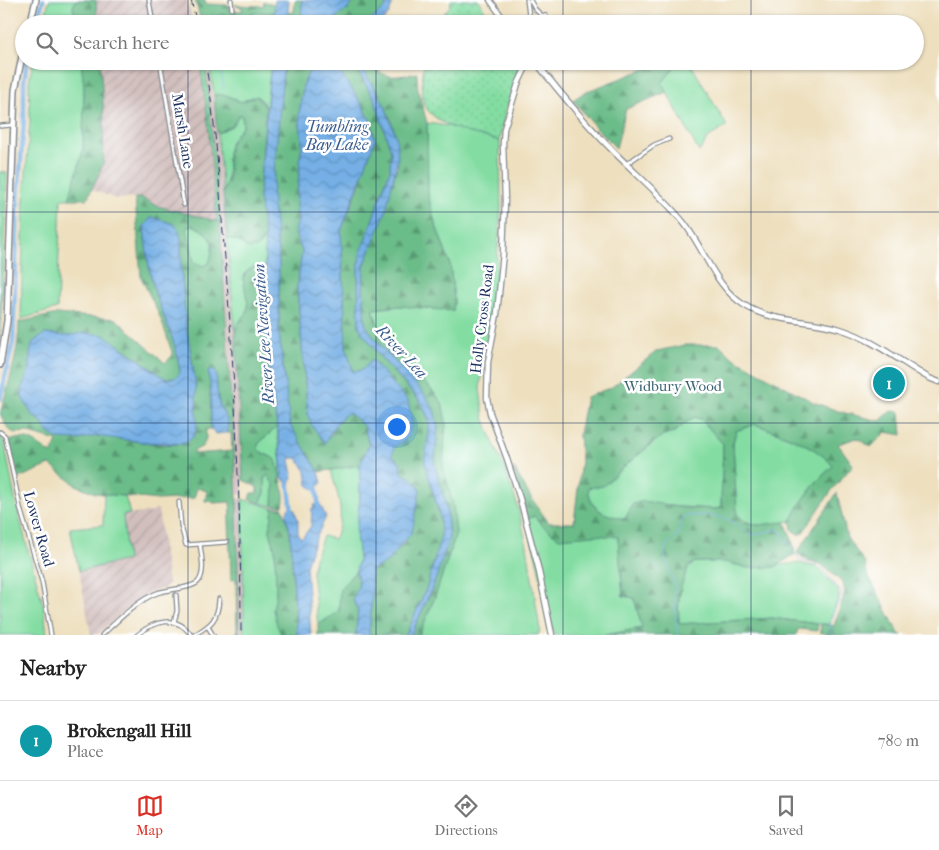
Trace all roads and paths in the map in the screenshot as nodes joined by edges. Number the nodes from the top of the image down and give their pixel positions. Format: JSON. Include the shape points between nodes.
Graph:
{"nodes":[{"id":1,"x":36,"y":0,"type":"edge"},
{"id":2,"x":150,"y":0,"type":"edge"},
{"id":3,"x":231,"y":0,"type":"edge"},
{"id":4,"x":490,"y":0,"type":"edge"},
{"id":5,"x":528,"y":0,"type":"edge"},
{"id":6,"x":232,"y":9,"type":"dead end"},
{"id":7,"x":32,"y":15,"type":"edge"},
{"id":8,"x":152,"y":15,"type":"edge"},
{"id":9,"x":501,"y":15,"type":"edge"},
{"id":10,"x":529,"y":15,"type":"edge"},
{"id":11,"x":541,"y":15,"type":"edge"},
{"id":12,"x":19,"y":70,"type":"edge"},
{"id":13,"x":162,"y":70,"type":"edge"},
{"id":14,"x":525,"y":70,"type":"edge"},
{"id":15,"x":542,"y":70,"type":"edge"},
{"id":16,"x":0,"y":126,"type":"edge"},
{"id":17,"x":13,"y":126,"type":"junction"},
{"id":18,"x":669,"y":139,"type":"dead end"},
{"id":19,"x":626,"y":164,"type":"junction"},
{"id":20,"x":184,"y":205,"type":"dead end"},
{"id":21,"x":0,"y":365,"type":"edge"},
{"id":22,"x":939,"y":382,"type":"edge"},
{"id":23,"x":0,"y":432,"type":"edge"},
{"id":24,"x":179,"y":502,"type":"dead end"},
{"id":25,"x":227,"y":542,"type":"dead end"},
{"id":26,"x":200,"y":544,"type":"junction"},
{"id":27,"x":176,"y":595,"type":"dead end"},
{"id":28,"x":219,"y":599,"type":"dead end"},
{"id":29,"x":174,"y":622,"type":"junction"},
{"id":30,"x":208,"y":626,"type":"junction"},
{"id":31,"x":51,"y":635,"type":"edge"},
{"id":32,"x":102,"y":635,"type":"edge"},
{"id":33,"x":137,"y":635,"type":"edge"},
{"id":34,"x":193,"y":635,"type":"edge"},
{"id":35,"x":213,"y":635,"type":"edge"},
{"id":36,"x":552,"y":635,"type":"edge"}],
"edges":[{"from":1,"to":7,"type":"main road"},
{"from":2,"to":8,"type":"street"},
{"from":3,"to":6,"type":"street"},
{"from":4,"to":9,"type":"street"},
{"from":5,"to":10,"type":"street"},
{"from":5,"to":11,"type":"street"},
{"from":12,"to":17,"type":"main road"},
{"from":13,"to":20,"type":"street","name":"Marsh Lane"},
{"from":14,"to":36,"type":"street","name":"Holly Cross Road","via":[[504,129],[503,253],[488,362],[487,398],[520,499]]},
{"from":15,"to":19,"type":"street"},
{"from":16,"to":17,"type":"street"},
{"from":17,"to":21,"type":"main road","via":[[7,321]]},
{"from":18,"to":19,"type":"street"},
{"from":19,"to":22,"type":"street","via":[[684,223],[722,285],[747,307],[771,316],[818,323],[857,334]]},
{"from":23,"to":31,"type":"street","name":"Lower Road","via":[[5,436],[21,512],[42,582]]},
{"from":24,"to":26,"type":"street","via":[[185,542],[188,545]]},
{"from":25,"to":26,"type":"street"},
{"from":26,"to":32,"type":"street","via":[[202,571],[198,582],[149,597]]},
{"from":27,"to":29,"type":"street"},
{"from":28,"to":30,"type":"street","via":[[216,616]]},
{"from":29,"to":33,"type":"street","via":[[157,623]]},
{"from":29,"to":34,"type":"street"},
{"from":30,"to":34,"type":"street"},
{"from":30,"to":35,"type":"street"}]}
